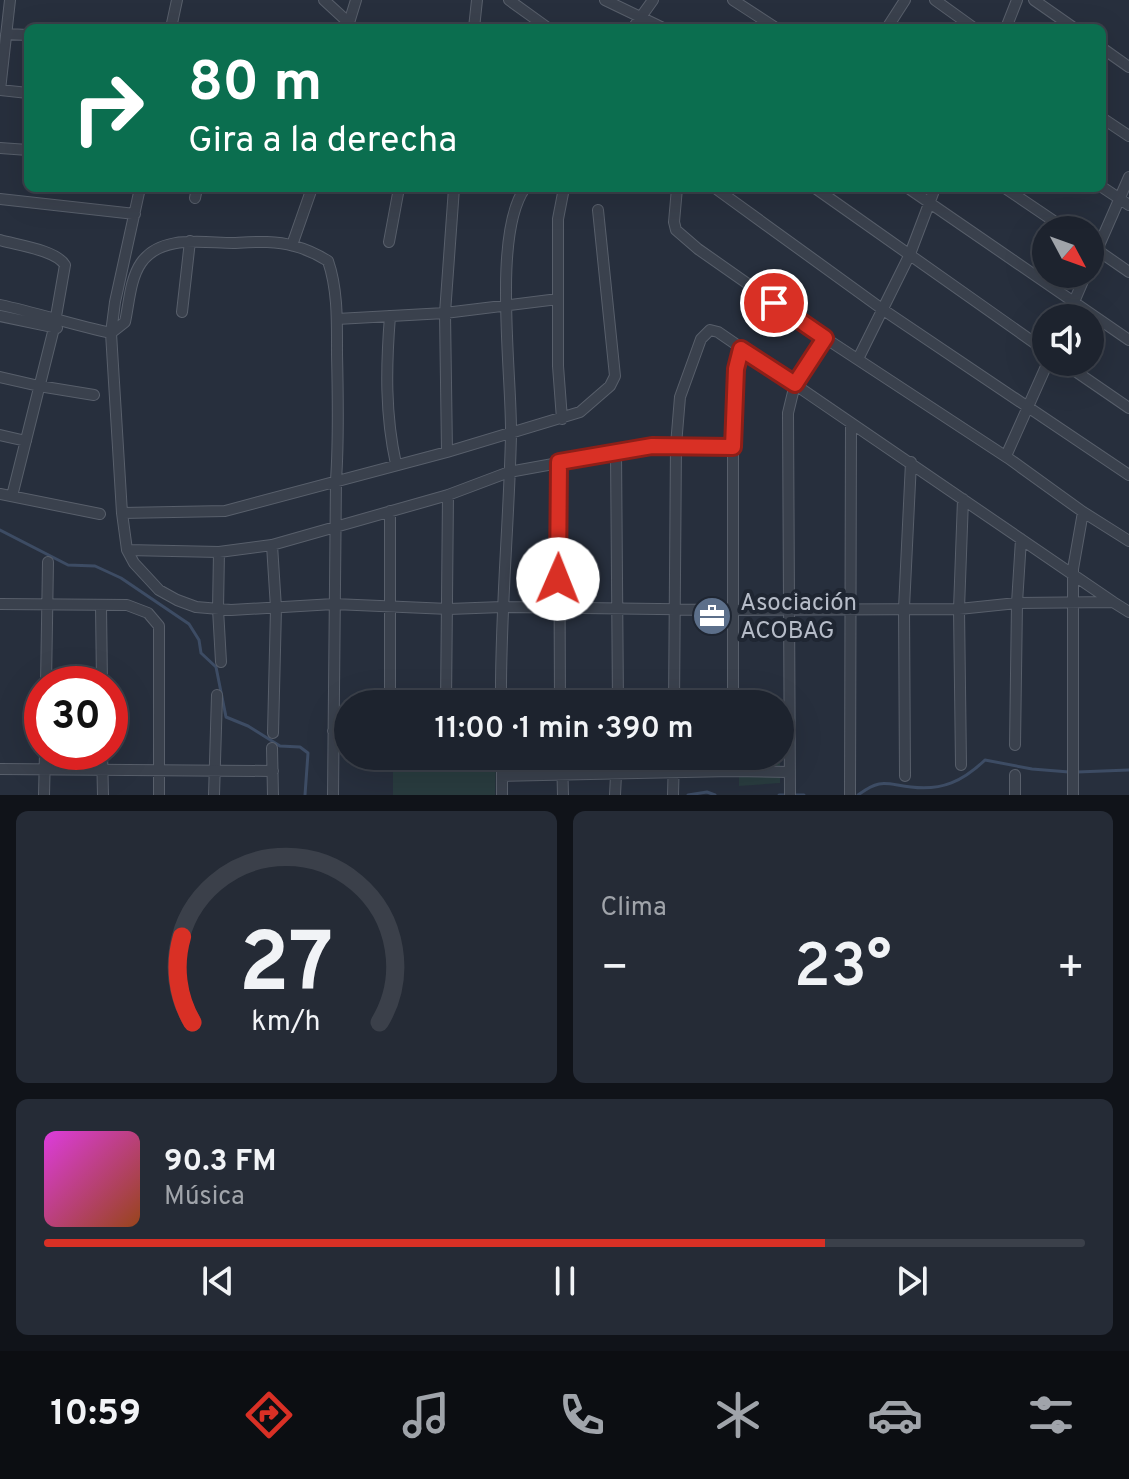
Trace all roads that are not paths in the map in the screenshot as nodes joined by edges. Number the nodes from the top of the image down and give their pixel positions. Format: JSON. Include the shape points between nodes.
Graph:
{"nodes":[{"id":1,"x":10,"y":0,"type":"edge"},
{"id":2,"x":177,"y":0,"type":"edge"},
{"id":3,"x":324,"y":0,"type":"edge"},
{"id":4,"x":356,"y":0,"type":"edge"},
{"id":5,"x":477,"y":0,"type":"edge"},
{"id":6,"x":509,"y":0,"type":"edge"},
{"id":7,"x":605,"y":0,"type":"edge"},
{"id":8,"x":653,"y":0,"type":"edge"},
{"id":9,"x":733,"y":0,"type":"edge"},
{"id":10,"x":905,"y":0,"type":"edge"},
{"id":11,"x":935,"y":0,"type":"edge"},
{"id":12,"x":1017,"y":0,"type":"edge"},
{"id":13,"x":1034,"y":0,"type":"edge"},
{"id":14,"x":636,"y":23,"type":"edge"},
{"id":15,"x":172,"y":24,"type":"edge"},
{"id":16,"x":346,"y":24,"type":"edge"},
{"id":17,"x":349,"y":24,"type":"edge"},
{"id":18,"x":474,"y":24,"type":"edge"},
{"id":19,"x":542,"y":24,"type":"edge"},
{"id":20,"x":770,"y":24,"type":"edge"},
{"id":21,"x":890,"y":24,"type":"edge"},
{"id":22,"x":968,"y":24,"type":"edge"},
{"id":23,"x":1008,"y":24,"type":"edge"},
{"id":24,"x":1068,"y":24,"type":"edge"},
{"id":25,"x":6,"y":34,"type":"junction"},
{"id":26,"x":24,"y":35,"type":"edge"},
{"id":27,"x":1106,"y":51,"type":"edge"},
{"id":28,"x":1129,"y":67,"type":"edge"},
{"id":29,"x":0,"y":90,"type":"edge"},
{"id":30,"x":24,"y":93,"type":"edge"},
{"id":31,"x":1106,"y":121,"type":"edge"},
{"id":32,"x":1129,"y":136,"type":"edge"},
{"id":33,"x":0,"y":148,"type":"edge"},
{"id":34,"x":24,"y":150,"type":"edge"},
{"id":35,"x":1129,"y":177,"type":"edge"},
{"id":36,"x":1106,"y":190,"type":"edge"},
{"id":37,"x":139,"y":192,"type":"edge"},
{"id":38,"x":311,"y":192,"type":"edge"},
{"id":39,"x":398,"y":192,"type":"edge"},
{"id":40,"x":454,"y":192,"type":"edge"},
{"id":41,"x":519,"y":192,"type":"edge"},
{"id":42,"x":563,"y":192,"type":"edge"},
{"id":43,"x":677,"y":192,"type":"edge"},
{"id":44,"x":721,"y":192,"type":"edge"},
{"id":45,"x":821,"y":192,"type":"edge"},
{"id":46,"x":914,"y":192,"type":"edge"},
{"id":47,"x":933,"y":192,"type":"edge"},
{"id":48,"x":1011,"y":192,"type":"edge"},
{"id":49,"x":0,"y":199,"type":"edge"},
{"id":50,"x":1124,"y":202,"type":"edge"},
{"id":51,"x":929,"y":203,"type":"junction"},
{"id":52,"x":598,"y":210,"type":"dead end"},
{"id":53,"x":135,"y":214,"type":"junction"},
{"id":54,"x":1046,"y":216,"type":"edge"},
{"id":55,"x":1104,"y":233,"type":"edge"},
{"id":56,"x":0,"y":240,"type":"edge"},
{"id":57,"x":190,"y":241,"type":"junction"},
{"id":58,"x":389,"y":242,"type":"dead end"},
{"id":59,"x":292,"y":245,"type":"junction"},
{"id":60,"x":910,"y":254,"type":"junction"},
{"id":61,"x":1104,"y":255,"type":"edge"},
{"id":62,"x":1129,"y":272,"type":"edge"},
{"id":63,"x":1080,"y":288,"type":"edge"},
{"id":64,"x":558,"y":299,"type":"junction"},
{"id":65,"x":1075,"y":301,"type":"junction"},
{"id":66,"x":1074,"y":304,"type":"edge"},
{"id":67,"x":0,"y":305,"type":"edge"},
{"id":68,"x":507,"y":306,"type":"junction"},
{"id":69,"x":882,"y":309,"type":"junction"},
{"id":70,"x":182,"y":312,"type":"dead end"},
{"id":71,"x":445,"y":313,"type":"junction"},
{"id":72,"x":0,"y":316,"type":"edge"},
{"id":73,"x":390,"y":316,"type":"junction"},
{"id":74,"x":337,"y":319,"type":"junction"},
{"id":75,"x":55,"y":323,"type":"junction"},
{"id":76,"x":111,"y":333,"type":"junction"},
{"id":77,"x":825,"y":338,"type":"junction"},
{"id":78,"x":1129,"y":340,"type":"edge"},
{"id":79,"x":1032,"y":341,"type":"edge"},
{"id":80,"x":741,"y":349,"type":"junction"},
{"id":81,"x":858,"y":359,"type":"junction"},
{"id":82,"x":1041,"y":376,"type":"edge"},
{"id":83,"x":1082,"y":376,"type":"edge"},
{"id":84,"x":0,"y":377,"type":"edge"},
{"id":85,"x":795,"y":384,"type":"junction"},
{"id":86,"x":39,"y":386,"type":"junction"},
{"id":87,"x":94,"y":395,"type":"dead end"},
{"id":88,"x":1027,"y":405,"type":"junction"},
{"id":89,"x":1129,"y":408,"type":"edge"},
{"id":90,"x":562,"y":419,"type":"junction"},
{"id":91,"x":851,"y":423,"type":"junction"},
{"id":92,"x":511,"y":433,"type":"junction"},
{"id":93,"x":0,"y":435,"type":"edge"},
{"id":94,"x":26,"y":441,"type":"junction"},
{"id":95,"x":676,"y":445,"type":"junction"},
{"id":96,"x":733,"y":447,"type":"junction"},
{"id":97,"x":447,"y":452,"type":"junction"},
{"id":98,"x":616,"y":452,"type":"junction"},
{"id":99,"x":1006,"y":456,"type":"junction"},
{"id":100,"x":559,"y":462,"type":"junction"},
{"id":101,"x":911,"y":462,"type":"junction"},
{"id":102,"x":396,"y":464,"type":"junction"},
{"id":103,"x":509,"y":472,"type":"junction"},
{"id":104,"x":1129,"y":475,"type":"edge"},
{"id":105,"x":336,"y":480,"type":"junction"},
{"id":106,"x":0,"y":494,"type":"edge"},
{"id":107,"x":448,"y":495,"type":"junction"},
{"id":108,"x":12,"y":496,"type":"junction"},
{"id":109,"x":963,"y":499,"type":"junction"},
{"id":110,"x":390,"y":511,"type":"junction"},
{"id":111,"x":1083,"y":512,"type":"junction"},
{"id":112,"x":122,"y":513,"type":"junction"},
{"id":113,"x":100,"y":514,"type":"dead end"},
{"id":114,"x":336,"y":527,"type":"junction"},
{"id":115,"x":1021,"y":539,"type":"junction"},
{"id":116,"x":1129,"y":541,"type":"edge"},
{"id":117,"x":272,"y":545,"type":"junction"},
{"id":118,"x":127,"y":550,"type":"junction"},
{"id":119,"x":219,"y":552,"type":"junction"},
{"id":120,"x":48,"y":562,"type":"dead end"},
{"id":121,"x":1073,"y":573,"type":"junction"},
{"id":122,"x":1113,"y":602,"type":"junction"},
{"id":123,"x":1017,"y":603,"type":"junction"},
{"id":124,"x":1074,"y":603,"type":"junction"},
{"id":125,"x":0,"y":604,"type":"edge"},
{"id":126,"x":334,"y":604,"type":"junction"},
{"id":127,"x":48,"y":605,"type":"junction"},
{"id":128,"x":101,"y":606,"type":"junction"},
{"id":129,"x":502,"y":607,"type":"junction"},
{"id":130,"x":276,"y":608,"type":"junction"},
{"id":131,"x":390,"y":608,"type":"junction"},
{"id":132,"x":674,"y":608,"type":"junction"},
{"id":133,"x":904,"y":608,"type":"junction"},
{"id":134,"x":218,"y":609,"type":"junction"},
{"id":135,"x":449,"y":609,"type":"junction"},
{"id":136,"x":558,"y":609,"type":"junction"},
{"id":137,"x":616,"y":609,"type":"junction"},
{"id":138,"x":789,"y":609,"type":"junction"},
{"id":139,"x":848,"y":609,"type":"junction"},
{"id":140,"x":959,"y":609,"type":"junction"},
{"id":141,"x":733,"y":610,"type":"junction"},
{"id":142,"x":1129,"y":612,"type":"edge"},
{"id":143,"x":221,"y":662,"type":"dead end"},
{"id":144,"x":46,"y":666,"type":"edge"},
{"id":145,"x":102,"y":666,"type":"edge"},
{"id":146,"x":390,"y":690,"type":"edge"},
{"id":147,"x":446,"y":690,"type":"edge"},
{"id":148,"x":501,"y":690,"type":"edge"},
{"id":149,"x":560,"y":690,"type":"edge"},
{"id":150,"x":618,"y":690,"type":"edge"},
{"id":151,"x":674,"y":690,"type":"edge"},
{"id":152,"x":733,"y":690,"type":"edge"},
{"id":153,"x":217,"y":695,"type":"dead end"},
{"id":154,"x":333,"y":731,"type":"joint"},
{"id":155,"x":273,"y":733,"type":"dead end"},
{"id":156,"x":1015,"y":745,"type":"dead end"},
{"id":157,"x":272,"y":748,"type":"dead end"},
{"id":158,"x":961,"y":765,"type":"dead end"},
{"id":159,"x":24,"y":768,"type":"edge"},
{"id":160,"x":0,"y":769,"type":"edge"},
{"id":161,"x":128,"y":769,"type":"edge"},
{"id":162,"x":158,"y":769,"type":"junction"},
{"id":163,"x":44,"y":770,"type":"edge"},
{"id":164,"x":103,"y":770,"type":"edge"},
{"id":165,"x":214,"y":770,"type":"junction"},
{"id":166,"x":502,"y":770,"type":"edge"},
{"id":167,"x":562,"y":770,"type":"edge"},
{"id":168,"x":616,"y":770,"type":"edge"},
{"id":169,"x":273,"y":771,"type":"junction"},
{"id":170,"x":674,"y":771,"type":"junction"},
{"id":171,"x":732,"y":771,"type":"joint"},
{"id":172,"x":790,"y":772,"type":"junction"},
{"id":173,"x":616,"y":775,"type":"junction"},
{"id":174,"x":1015,"y":775,"type":"dead end"},
{"id":175,"x":502,"y":776,"type":"junction"},
{"id":176,"x":562,"y":776,"type":"junction"},
{"id":177,"x":905,"y":776,"type":"dead end"},
{"id":178,"x":790,"y":791,"type":"edge"},
{"id":179,"x":1073,"y":792,"type":"edge"},
{"id":180,"x":44,"y":795,"type":"edge"},
{"id":181,"x":103,"y":795,"type":"edge"},
{"id":182,"x":159,"y":795,"type":"edge"},
{"id":183,"x":214,"y":795,"type":"edge"},
{"id":184,"x":273,"y":795,"type":"edge"},
{"id":185,"x":333,"y":795,"type":"edge"},
{"id":186,"x":502,"y":795,"type":"edge"},
{"id":187,"x":563,"y":795,"type":"edge"},
{"id":188,"x":615,"y":795,"type":"edge"},
{"id":189,"x":673,"y":795,"type":"edge"},
{"id":190,"x":850,"y":795,"type":"edge"},
{"id":191,"x":1015,"y":795,"type":"edge"}],
"edges":[{"from":1,"to":25,"type":"street"},
{"from":2,"to":15,"type":"street"},
{"from":3,"to":16,"type":"street"},
{"from":4,"to":17,"type":"street"},
{"from":5,"to":18,"type":"street"},
{"from":6,"to":19,"type":"street"},
{"from":7,"to":14,"type":"street"},
{"from":8,"to":14,"type":"street"},
{"from":9,"to":20,"type":"street"},
{"from":10,"to":21,"type":"street"},
{"from":11,"to":22,"type":"street"},
{"from":12,"to":23,"type":"street"},
{"from":13,"to":24,"type":"street"},
{"from":25,"to":26,"type":"street"},
{"from":25,"to":29,"type":"street"},
{"from":27,"to":28,"type":"street"},
{"from":29,"to":30,"type":"street"},
{"from":31,"to":32,"type":"street"},
{"from":33,"to":34,"type":"street"},
{"from":35,"to":50,"type":"street"},
{"from":36,"to":50,"type":"street"},
{"from":37,"to":53,"type":"street"},
{"from":38,"to":59,"type":"street"},
{"from":39,"to":58,"type":"street"},
{"from":40,"to":71,"type":"street"},
{"from":41,"to":68,"type":"street","via":[[511,224]]},
{"from":42,"to":64,"type":"street"},
{"from":43,"to":77,"type":"street","via":[[674,222],[683,237]]},
{"from":44,"to":69,"type":"street"},
{"from":45,"to":60,"type":"street"},
{"from":46,"to":51,"type":"street"},
{"from":47,"to":51,"type":"street"},
{"from":48,"to":54,"type":"street"},
{"from":49,"to":53,"type":"street"},
{"from":50,"to":55,"type":"street"},
{"from":51,"to":60,"type":"street"},
{"from":51,"to":65,"type":"street"},
{"from":52,"to":90,"type":"street","via":[[614,381],[580,412]]},
{"from":53,"to":76,"type":"street"},
{"from":56,"to":75,"type":"street","via":[[61,258],[65,265]]},
{"from":57,"to":59,"type":"street"},
{"from":57,"to":70,"type":"street"},
{"from":57,"to":76,"type":"street","via":[[155,250],[141,263],[125,322]]},
{"from":59,"to":74,"type":"street","via":[[328,261]]},
{"from":60,"to":69,"type":"street"},
{"from":60,"to":79,"type":"street"},
{"from":61,"to":62,"type":"street"},
{"from":63,"to":65,"type":"street"},
{"from":64,"to":68,"type":"street"},
{"from":64,"to":90,"type":"street"},
{"from":65,"to":66,"type":"street"},
{"from":65,"to":78,"type":"street"},
{"from":67,"to":75,"type":"street"},
{"from":68,"to":71,"type":"street"},
{"from":68,"to":92,"type":"street"},
{"from":69,"to":81,"type":"street"},
{"from":69,"to":88,"type":"street"},
{"from":71,"to":73,"type":"street"},
{"from":71,"to":97,"type":"street"},
{"from":72,"to":75,"type":"street"},
{"from":73,"to":74,"type":"street"},
{"from":73,"to":102,"type":"street","via":[[385,368]]},
{"from":74,"to":105,"type":"street"},
{"from":75,"to":76,"type":"street"},
{"from":75,"to":86,"type":"street"},
{"from":76,"to":112,"type":"street"},
{"from":77,"to":81,"type":"street"},
{"from":77,"to":85,"type":"street"},
{"from":80,"to":85,"type":"street"},
{"from":80,"to":95,"type":"street","via":[[718,332],[710,330],[701,339],[680,397]]},
{"from":80,"to":96,"type":"street"},
{"from":81,"to":99,"type":"street"},
{"from":82,"to":88,"type":"street"},
{"from":83,"to":89,"type":"street"},
{"from":84,"to":86,"type":"street"},
{"from":85,"to":91,"type":"street"},
{"from":85,"to":138,"type":"street","via":[[788,413]]},
{"from":86,"to":87,"type":"street"},
{"from":86,"to":94,"type":"street"},
{"from":88,"to":99,"type":"street"},
{"from":88,"to":104,"type":"street"},
{"from":90,"to":92,"type":"street"},
{"from":91,"to":101,"type":"street"},
{"from":91,"to":139,"type":"street"},
{"from":92,"to":97,"type":"street"},
{"from":92,"to":103,"type":"street"},
{"from":93,"to":94,"type":"street"},
{"from":94,"to":108,"type":"street"},
{"from":95,"to":96,"type":"street"},
{"from":95,"to":98,"type":"street"},
{"from":95,"to":132,"type":"street"},
{"from":96,"to":141,"type":"street"},
{"from":97,"to":102,"type":"street"},
{"from":98,"to":100,"type":"street"},
{"from":98,"to":137,"type":"street"},
{"from":99,"to":111,"type":"street"},
{"from":100,"to":103,"type":"street"},
{"from":100,"to":136,"type":"street"},
{"from":101,"to":109,"type":"street"},
{"from":101,"to":133,"type":"street"},
{"from":102,"to":105,"type":"street"},
{"from":103,"to":107,"type":"street"},
{"from":103,"to":129,"type":"street"},
{"from":105,"to":112,"type":"street","via":[[225,511]]},
{"from":105,"to":114,"type":"street"},
{"from":106,"to":108,"type":"street"},
{"from":107,"to":110,"type":"street"},
{"from":107,"to":135,"type":"street"},
{"from":108,"to":113,"type":"street"},
{"from":109,"to":115,"type":"street"},
{"from":109,"to":140,"type":"street"},
{"from":110,"to":114,"type":"street"},
{"from":110,"to":131,"type":"street"},
{"from":111,"to":116,"type":"street"},
{"from":111,"to":121,"type":"street"},
{"from":112,"to":118,"type":"street"},
{"from":114,"to":117,"type":"street"},
{"from":114,"to":126,"type":"street"},
{"from":115,"to":121,"type":"street"},
{"from":115,"to":123,"type":"street"},
{"from":117,"to":119,"type":"street"},
{"from":117,"to":130,"type":"street"},
{"from":118,"to":119,"type":"street"},
{"from":118,"to":134,"type":"street","via":[[159,590],[196,607]]},
{"from":119,"to":134,"type":"street"},
{"from":120,"to":127,"type":"street"},
{"from":121,"to":122,"type":"street"},
{"from":121,"to":124,"type":"street"},
{"from":122,"to":124,"type":"street"},
{"from":122,"to":142,"type":"street"},
{"from":123,"to":124,"type":"street"},
{"from":123,"to":140,"type":"street"},
{"from":123,"to":156,"type":"street"},
{"from":124,"to":179,"type":"street"},
{"from":125,"to":127,"type":"street"},
{"from":126,"to":130,"type":"street"},
{"from":126,"to":131,"type":"street"},
{"from":126,"to":154,"type":"street"},
{"from":127,"to":128,"type":"street"},
{"from":127,"to":144,"type":"street"},
{"from":128,"to":145,"type":"street"},
{"from":128,"to":162,"type":"street","via":[[139,609],[159,626]]},
{"from":129,"to":135,"type":"street"},
{"from":129,"to":136,"type":"street"},
{"from":129,"to":148,"type":"street"},
{"from":130,"to":134,"type":"street"},
{"from":130,"to":155,"type":"street"},
{"from":131,"to":135,"type":"street"},
{"from":131,"to":146,"type":"street"},
{"from":132,"to":137,"type":"street"},
{"from":132,"to":141,"type":"street"},
{"from":132,"to":151,"type":"street"},
{"from":133,"to":139,"type":"street"},
{"from":133,"to":140,"type":"street"},
{"from":133,"to":177,"type":"street"},
{"from":134,"to":143,"type":"street"},
{"from":135,"to":147,"type":"street"},
{"from":136,"to":137,"type":"street"},
{"from":136,"to":149,"type":"street"},
{"from":137,"to":150,"type":"street"},
{"from":138,"to":139,"type":"street"},
{"from":138,"to":141,"type":"street"},
{"from":138,"to":172,"type":"street"},
{"from":139,"to":190,"type":"street"},
{"from":140,"to":158,"type":"street"},
{"from":141,"to":152,"type":"street"},
{"from":153,"to":165,"type":"street"},
{"from":154,"to":185,"type":"street"},
{"from":157,"to":169,"type":"street"},
{"from":159,"to":160,"type":"street"},
{"from":161,"to":162,"type":"street"},
{"from":162,"to":165,"type":"street"},
{"from":162,"to":182,"type":"street"},
{"from":163,"to":180,"type":"street"},
{"from":164,"to":181,"type":"street"},
{"from":165,"to":169,"type":"street"},
{"from":165,"to":183,"type":"street"},
{"from":166,"to":175,"type":"street"},
{"from":167,"to":176,"type":"street"},
{"from":168,"to":173,"type":"street"},
{"from":169,"to":184,"type":"street"},
{"from":170,"to":171,"type":"street"},
{"from":170,"to":173,"type":"street"},
{"from":170,"to":189,"type":"street"},
{"from":171,"to":172,"type":"street"},
{"from":172,"to":178,"type":"street"},
{"from":173,"to":176,"type":"street"},
{"from":173,"to":188,"type":"street"},
{"from":174,"to":191,"type":"street"},
{"from":175,"to":176,"type":"street"},
{"from":175,"to":186,"type":"street"},
{"from":176,"to":187,"type":"street"}]}
